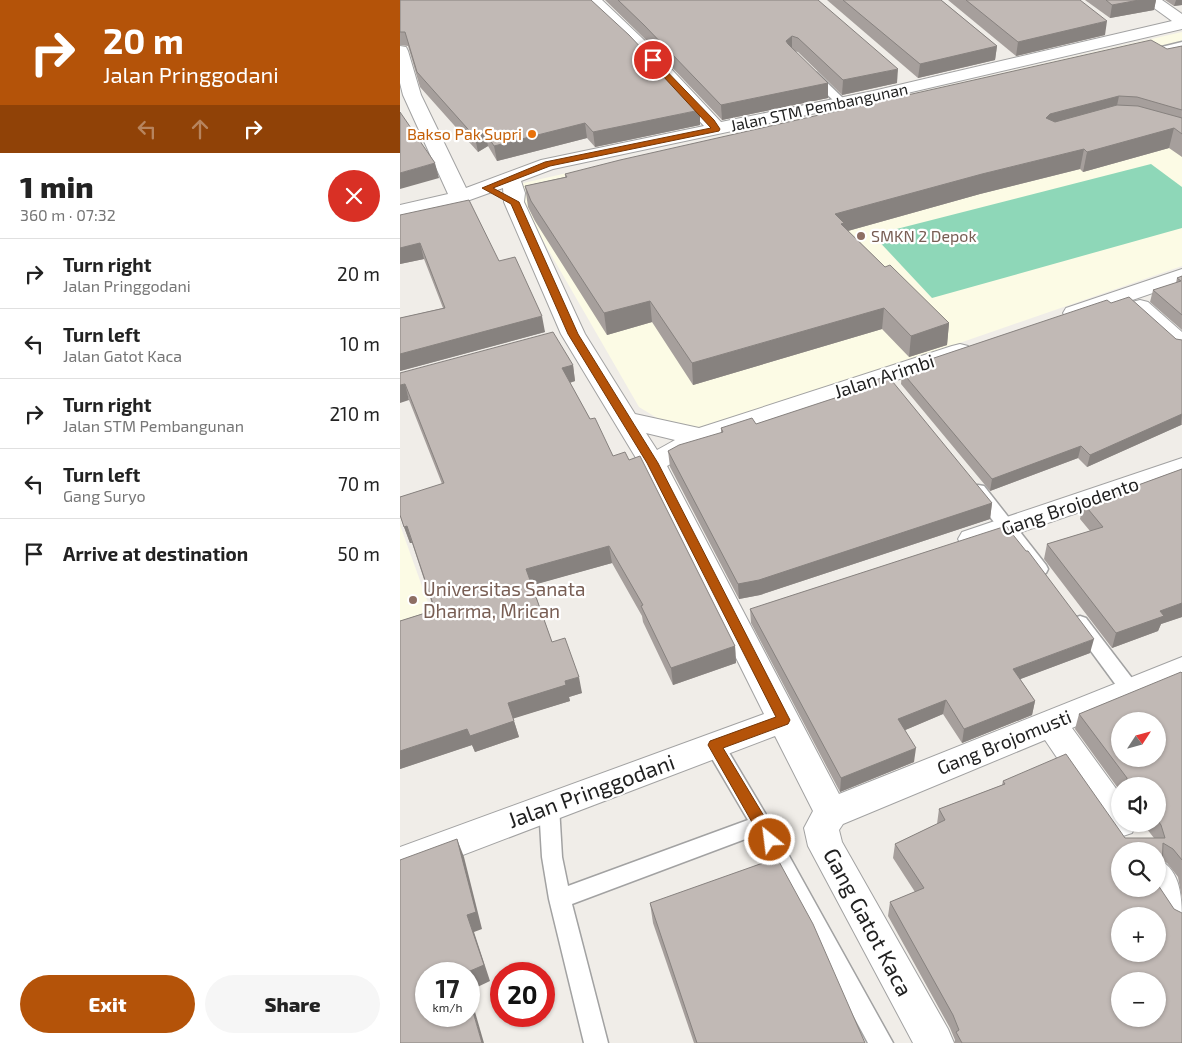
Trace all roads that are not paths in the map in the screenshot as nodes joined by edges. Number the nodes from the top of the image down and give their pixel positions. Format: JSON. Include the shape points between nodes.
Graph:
{"nodes":[{"id":1,"x":594,"y":0,"type":"edge"},
{"id":2,"x":1151,"y":0,"type":"edge"},
{"id":3,"x":1182,"y":23,"type":"edge"},
{"id":4,"x":1107,"y":27,"type":"edge"},
{"id":5,"x":1122,"y":38,"type":"junction"},
{"id":6,"x":1182,"y":45,"type":"edge"},
{"id":7,"x":400,"y":51,"type":"edge"},
{"id":8,"x":998,"y":52,"type":"edge"},
{"id":9,"x":1134,"y":56,"type":"edge"},
{"id":10,"x":1012,"y":64,"type":"junction"},
{"id":11,"x":807,"y":69,"type":"edge"},
{"id":12,"x":900,"y":74,"type":"dead end"},
{"id":13,"x":915,"y":87,"type":"junction"},
{"id":14,"x":842,"y":103,"type":"junction"},
{"id":15,"x":716,"y":129,"type":"junction"},
{"id":16,"x":512,"y":190,"type":"junction"},
{"id":17,"x":460,"y":197,"type":"junction"},
{"id":18,"x":400,"y":211,"type":"edge"},
{"id":19,"x":1182,"y":276,"type":"edge"},
{"id":20,"x":1127,"y":295,"type":"junction"},
{"id":21,"x":1052,"y":320,"type":"edge"},
{"id":22,"x":1182,"y":344,"type":"edge"},
{"id":23,"x":977,"y":345,"type":"edge"},
{"id":24,"x":625,"y":420,"type":"junction"},
{"id":25,"x":700,"y":437,"type":"junction"},
{"id":26,"x":652,"y":463,"type":"junction"},
{"id":27,"x":1182,"y":467,"type":"edge"},
{"id":28,"x":965,"y":474,"type":"edge"},
{"id":29,"x":1008,"y":527,"type":"junction"},
{"id":30,"x":951,"y":546,"type":"edge"},
{"id":31,"x":1049,"y":582,"type":"edge"},
{"id":32,"x":1073,"y":613,"type":"edge"},
{"id":33,"x":1180,"y":672,"type":"edge"},
{"id":34,"x":1131,"y":691,"type":"junction"},
{"id":35,"x":784,"y":720,"type":"junction"},
{"id":36,"x":1051,"y":723,"type":"junction"},
{"id":37,"x":714,"y":745,"type":"junction"},
{"id":38,"x":549,"y":806,"type":"junction"},
{"id":39,"x":1111,"y":809,"type":"edge"},
{"id":40,"x":831,"y":813,"type":"junction"},
{"id":41,"x":761,"y":824,"type":"junction"},
{"id":42,"x":400,"y":864,"type":"edge"},
{"id":43,"x":1166,"y":887,"type":"edge"},
{"id":44,"x":560,"y":898,"type":"junction"},
{"id":45,"x":1182,"y":910,"type":"edge"},
{"id":46,"x":596,"y":1043,"type":"edge"},
{"id":47,"x":881,"y":1043,"type":"edge"},
{"id":48,"x":934,"y":1043,"type":"edge"}],
"edges":[{"from":1,"to":15,"type":"street"},
{"from":2,"to":3,"type":"street"},
{"from":3,"to":5,"type":"street","name":"Jalan STM Pembangunan"},
{"from":4,"to":5,"type":"street"},
{"from":5,"to":10,"type":"street","name":"Jalan STM Pembangunan"},
{"from":6,"to":9,"type":"lane"},
{"from":7,"to":17,"type":"street","via":[[412,95]]},
{"from":8,"to":10,"type":"street"},
{"from":10,"to":13,"type":"street","name":"Jalan STM Pembangunan"},
{"from":11,"to":14,"type":"lane"},
{"from":12,"to":13,"type":"street"},
{"from":13,"to":14,"type":"street","name":"Jalan STM Pembangunan"},
{"from":14,"to":15,"type":"street","name":"Jalan STM Pembangunan"},
{"from":15,"to":16,"type":"street","name":"Jalan STM Pembangunan","via":[[595,159],[548,164]]},
{"from":16,"to":17,"type":"street","via":[[486,188]]},
{"from":16,"to":24,"type":"street","via":[[563,337]]},
{"from":17,"to":18,"type":"street"},
{"from":19,"to":20,"type":"street"},
{"from":20,"to":21,"type":"street"},
{"from":20,"to":22,"type":"street"},
{"from":23,"to":25,"type":"street","name":"Jalan Arimbi","via":[[890,384]]},
{"from":24,"to":25,"type":"street"},
{"from":24,"to":26,"type":"street"},
{"from":25,"to":26,"type":"street","name":"Jalan Arimbi"},
{"from":26,"to":35,"type":"street","via":[[742,612]]},
{"from":27,"to":29,"type":"street","name":"Gang Brojodento"},
{"from":28,"to":29,"type":"lane"},
{"from":29,"to":30,"type":"street","name":"Gang Brojodento"},
{"from":29,"to":31,"type":"lane"},
{"from":32,"to":34,"type":"lane"},
{"from":33,"to":34,"type":"street","name":"Gang Brojomusti"},
{"from":34,"to":36,"type":"street","name":"Gang Brojomusti"},
{"from":35,"to":37,"type":"street","name":"Jalan Pringgodani"},
{"from":35,"to":40,"type":"street"},
{"from":36,"to":39,"type":"street"},
{"from":36,"to":40,"type":"street","name":"Gang Brojomusti"},
{"from":37,"to":38,"type":"street","name":"Jalan Pringgodani"},
{"from":37,"to":41,"type":"lane"},
{"from":38,"to":42,"type":"street","name":"Jalan Pringgodani"},
{"from":38,"to":44,"type":"lane","via":[[552,857]]},
{"from":40,"to":48,"type":"street","name":"Gang Gatot Kaca","via":[[821,828],[825,846]]},
{"from":41,"to":44,"type":"lane"},
{"from":41,"to":47,"type":"lane"},
{"from":43,"to":45,"type":"street"},
{"from":44,"to":46,"type":"lane"}]}
